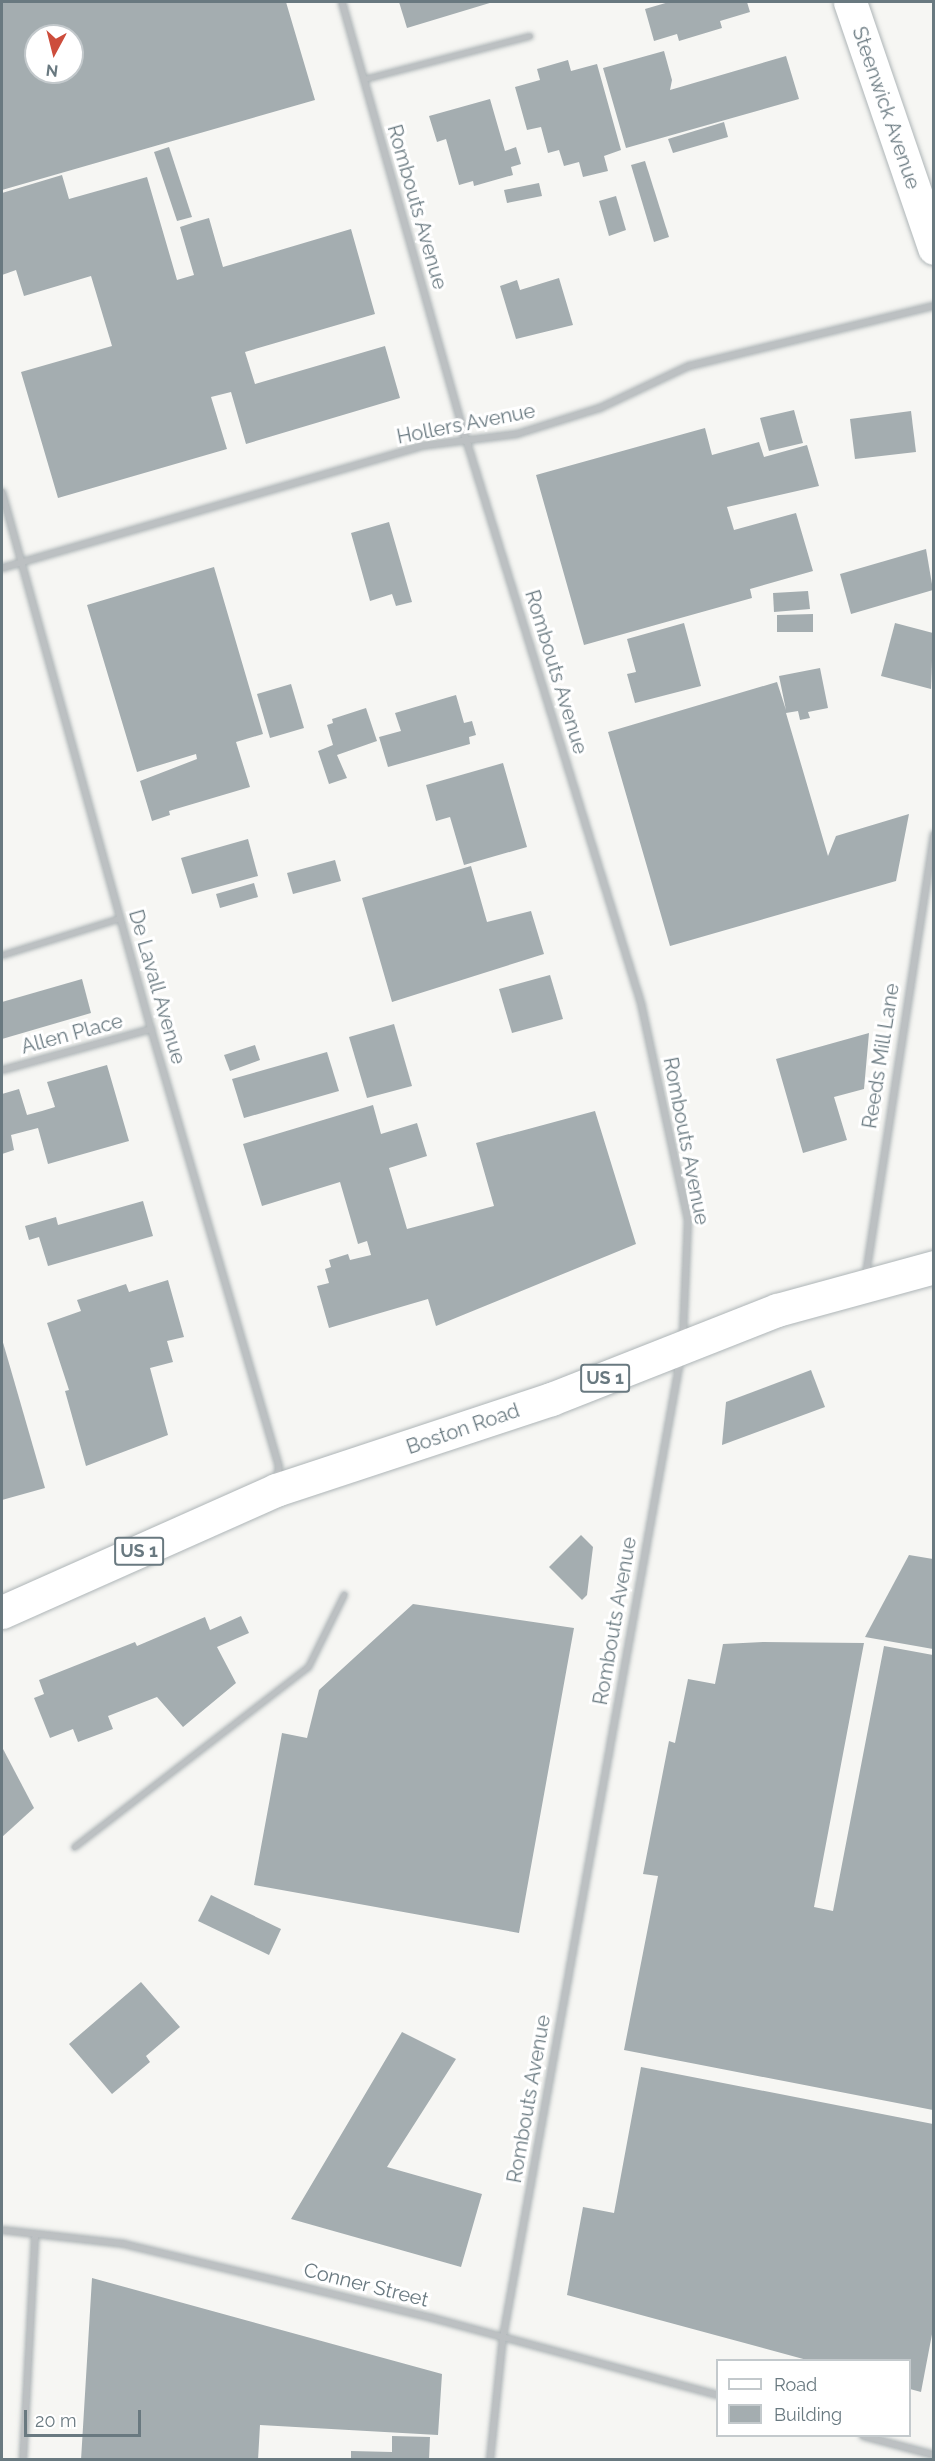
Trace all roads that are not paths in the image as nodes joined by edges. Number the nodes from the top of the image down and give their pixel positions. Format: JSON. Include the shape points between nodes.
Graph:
{"nodes":[{"id":1,"x":342,"y":2,"type":"edge"},
{"id":2,"x":850,"y":2,"type":"edge"},
{"id":3,"x":529,"y":36,"type":"dead end"},
{"id":4,"x":364,"y":80,"type":"junction"},
{"id":5,"x":933,"y":248,"type":"edge"},
{"id":6,"x":933,"y":306,"type":"edge"},
{"id":7,"x":466,"y":439,"type":"junction"},
{"id":8,"x":2,"y":492,"type":"edge"},
{"id":9,"x":22,"y":562,"type":"junction"},
{"id":10,"x":2,"y":568,"type":"edge"},
{"id":11,"x":933,"y":834,"type":"edge"},
{"id":12,"x":120,"y":918,"type":"junction"},
{"id":13,"x":2,"y":955,"type":"edge"},
{"id":14,"x":151,"y":1029,"type":"junction"},
{"id":15,"x":2,"y":1070,"type":"edge"},
{"id":16,"x":933,"y":1267,"type":"edge"},
{"id":17,"x":864,"y":1284,"type":"junction"},
{"id":18,"x":682,"y":1347,"type":"junction"},
{"id":19,"x":276,"y":1490,"type":"junction"},
{"id":20,"x":344,"y":1594,"type":"dead end"},
{"id":21,"x":2,"y":1612,"type":"edge"},
{"id":22,"x":74,"y":1847,"type":"dead end"},
{"id":23,"x":2,"y":2230,"type":"edge"},
{"id":24,"x":35,"y":2236,"type":"junction"},
{"id":25,"x":503,"y":2337,"type":"junction"},
{"id":26,"x":716,"y":2395,"type":"edge"},
{"id":27,"x":867,"y":2437,"type":"edge"},
{"id":28,"x":933,"y":2455,"type":"edge"},
{"id":29,"x":23,"y":2460,"type":"edge"},
{"id":30,"x":490,"y":2460,"type":"edge"}],
"edges":[{"from":1,"to":4,"type":"street","name":"Rombouts Avenue"},
{"from":2,"to":5,"type":"main road","name":"Steenwick Avenue"},
{"from":3,"to":4,"type":"lane"},
{"from":4,"to":7,"type":"street","name":"Rombouts Avenue"},
{"from":6,"to":7,"type":"street","name":"Hollers Avenue","via":[[688,366],[600,408],[517,434]]},
{"from":7,"to":9,"type":"street","name":"Hollers Avenue","via":[[421,446]]},
{"from":7,"to":18,"type":"street","name":"Rombouts Avenue","via":[[641,1003],[688,1220]]},
{"from":8,"to":9,"type":"street","name":"De Lavall Avenue"},
{"from":9,"to":10,"type":"street","name":"Hollers Avenue"},
{"from":9,"to":12,"type":"street","name":"De Lavall Avenue"},
{"from":11,"to":17,"type":"street","name":"Reeds Mill Lane"},
{"from":12,"to":13,"type":"lane"},
{"from":12,"to":14,"type":"street","name":"De Lavall Avenue"},
{"from":14,"to":15,"type":"street","name":"Allen Place"},
{"from":14,"to":19,"type":"street","name":"De Lavall Avenue","via":[[279,1466]]},
{"from":16,"to":17,"type":"main road","name":"Boston Road","number":"US 1"},
{"from":17,"to":18,"type":"main road","name":"Boston Road","number":"US 1","via":[[777,1310]]},
{"from":18,"to":19,"type":"main road","name":"Boston Road","number":"US 1","via":[[551,1399]]},
{"from":18,"to":25,"type":"street","name":"Rombouts Avenue"},
{"from":19,"to":21,"type":"main road","name":"Boston Road","number":"US 1"},
{"from":20,"to":22,"type":"lane","via":[[308,1667]]},
{"from":23,"to":24,"type":"street","name":"Conner Street"},
{"from":24,"to":25,"type":"street","name":"Conner Street","via":[[124,2244]]},
{"from":24,"to":29,"type":"street"},
{"from":25,"to":26,"type":"street","name":"Conner Street"},
{"from":25,"to":30,"type":"street","name":"Rombouts Avenue"},
{"from":27,"to":28,"type":"street"}]}
